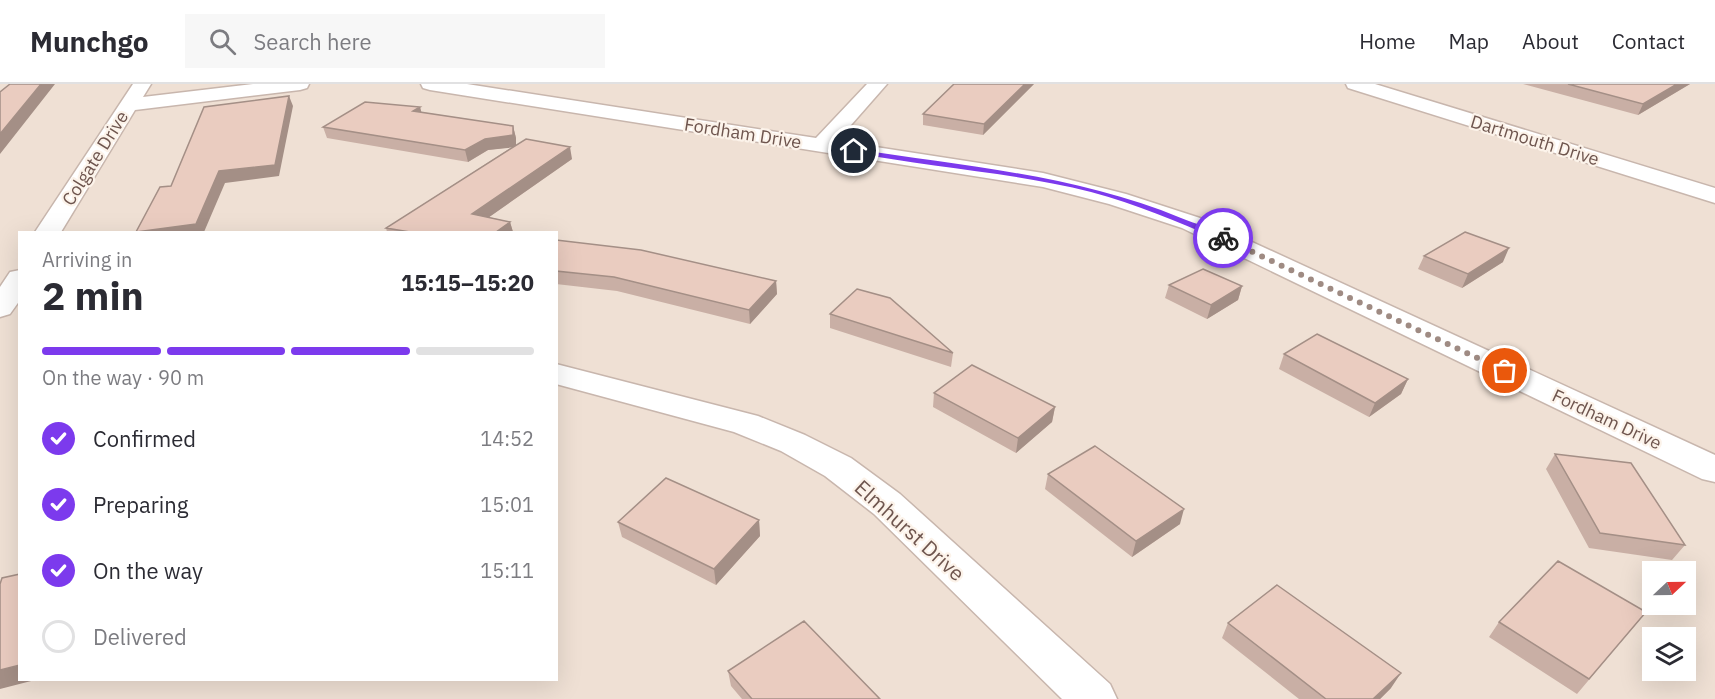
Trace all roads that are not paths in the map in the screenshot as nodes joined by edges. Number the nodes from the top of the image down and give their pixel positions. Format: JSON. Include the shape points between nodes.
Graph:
{"nodes":[{"id":1,"x":142,"y":84,"type":"edge"},
{"id":2,"x":300,"y":84,"type":"edge"},
{"id":3,"x":430,"y":84,"type":"edge"},
{"id":4,"x":878,"y":84,"type":"edge"},
{"id":5,"x":1355,"y":84,"type":"edge"},
{"id":6,"x":490,"y":88,"type":"edge"},
{"id":7,"x":129,"y":105,"type":"junction"},
{"id":8,"x":821,"y":146,"type":"junction"},
{"id":9,"x":1715,"y":196,"type":"edge"},
{"id":10,"x":49,"y":231,"type":"edge"},
{"id":11,"x":558,"y":376,"type":"edge"},
{"id":12,"x":1715,"y":470,"type":"edge"},
{"id":13,"x":1093,"y":699,"type":"edge"}],
"edges":[{"from":1,"to":7,"type":"street","name":"Colgate Drive"},
{"from":2,"to":7,"type":"street"},
{"from":3,"to":6,"type":"street","name":"Fordham Drive"},
{"from":4,"to":8,"type":"street"},
{"from":5,"to":9,"type":"street","name":"Dartmouth Drive"},
{"from":6,"to":8,"type":"street","name":"Fordham Drive"},
{"from":7,"to":10,"type":"street","name":"Colgate Drive"},
{"from":8,"to":12,"type":"street","name":"Fordham Drive","via":[[1043,180],[1142,205],[1191,223]]},
{"from":11,"to":13,"type":"street","name":"Elmhurst Drive","via":[[746,424],[838,467],[887,504]]}]}
